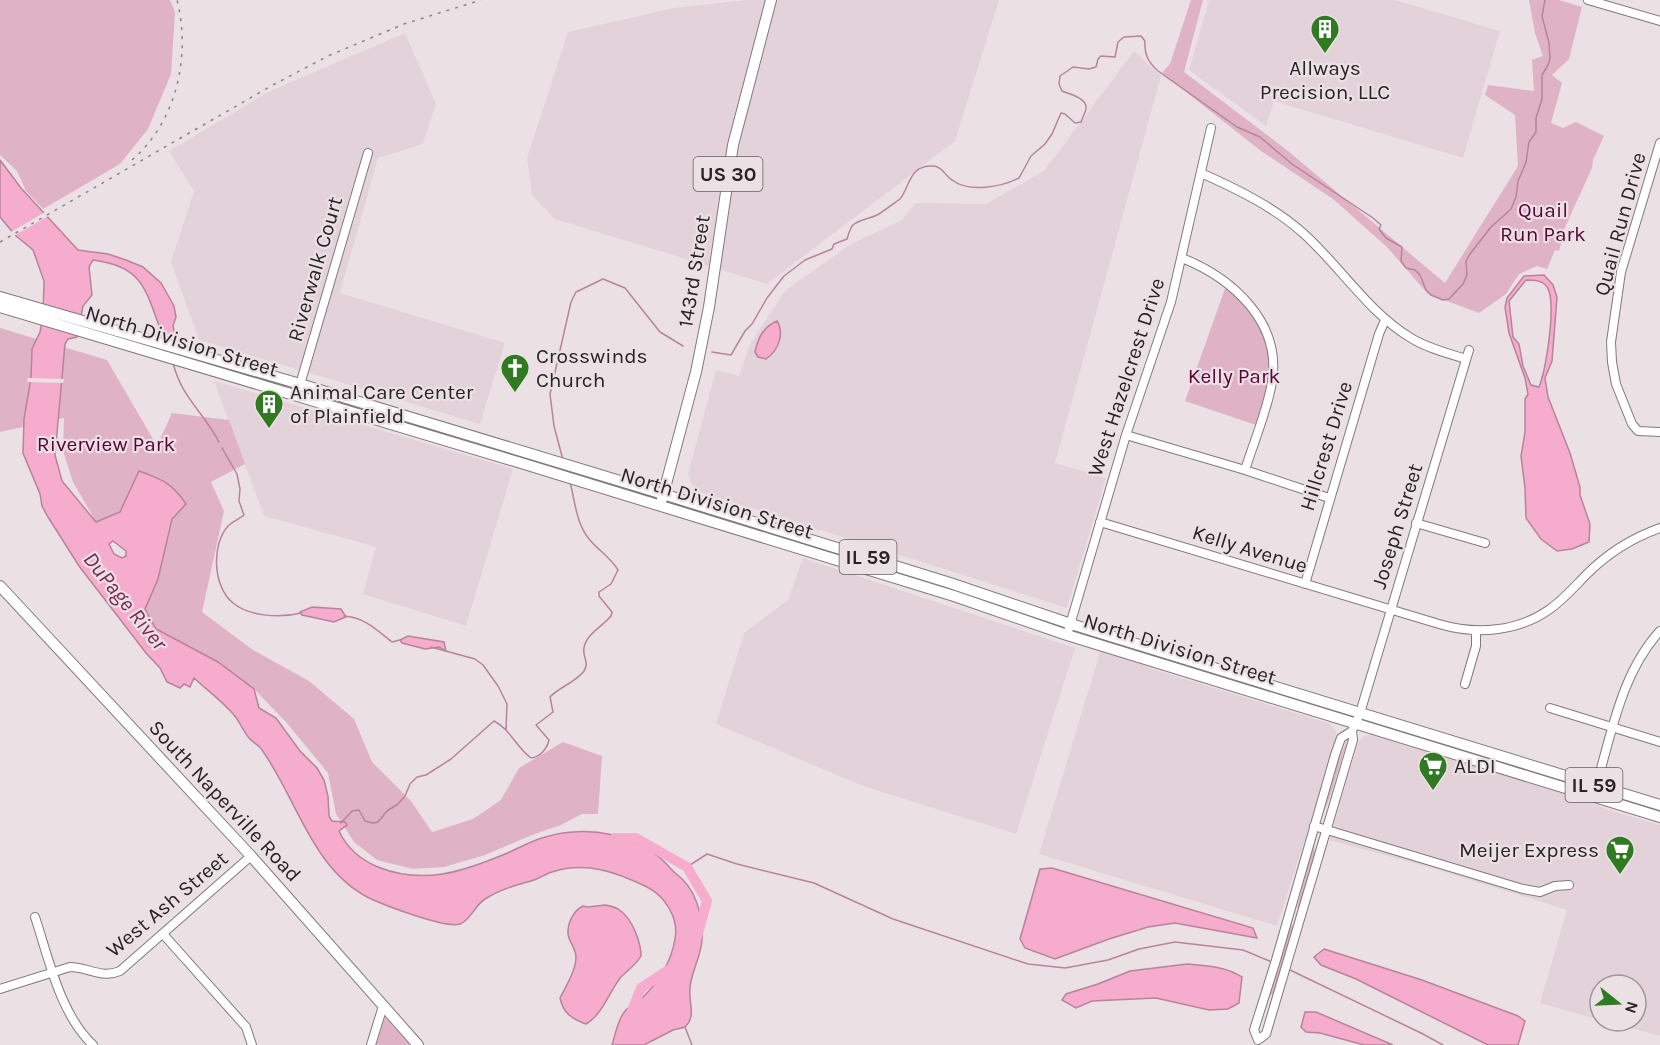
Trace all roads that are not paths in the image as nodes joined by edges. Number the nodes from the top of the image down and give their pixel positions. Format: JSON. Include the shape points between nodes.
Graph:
{"nodes":[{"id":1,"x":1588,"y":0,"type":"edge"},
{"id":2,"x":772,"y":2,"type":"edge"},
{"id":3,"x":1660,"y":21,"type":"edge"},
{"id":4,"x":1211,"y":128,"type":"dead end"},
{"id":5,"x":1660,"y":143,"type":"edge"},
{"id":6,"x":368,"y":153,"type":"dead end"},
{"id":7,"x":1201,"y":173,"type":"junction"},
{"id":8,"x":1182,"y":258,"type":"junction"},
{"id":9,"x":0,"y":297,"type":"edge"},
{"id":10,"x":0,"y":308,"type":"edge"},
{"id":11,"x":34,"y":312,"type":"junction"},
{"id":12,"x":1385,"y":320,"type":"junction"},
{"id":13,"x":96,"y":330,"type":"junction"},
{"id":14,"x":1469,"y":350,"type":"dead end"},
{"id":15,"x":1466,"y":359,"type":"junction"},
{"id":16,"x":300,"y":384,"type":"junction"},
{"id":17,"x":296,"y":395,"type":"junction"},
{"id":18,"x":1660,"y":432,"type":"edge"},
{"id":19,"x":1126,"y":435,"type":"junction"},
{"id":20,"x":482,"y":445,"type":"junction"},
{"id":21,"x":1245,"y":470,"type":"junction"},
{"id":22,"x":663,"y":494,"type":"junction"},
{"id":23,"x":1329,"y":498,"type":"junction"},
{"id":24,"x":660,"y":506,"type":"junction"},
{"id":25,"x":1100,"y":522,"type":"junction"},
{"id":26,"x":1416,"y":523,"type":"junction"},
{"id":27,"x":1660,"y":528,"type":"edge"},
{"id":28,"x":1485,"y":543,"type":"dead end"},
{"id":29,"x":1305,"y":584,"type":"junction"},
{"id":30,"x":0,"y":586,"type":"edge"},
{"id":31,"x":1391,"y":609,"type":"junction"},
{"id":32,"x":1069,"y":630,"type":"junction"},
{"id":33,"x":1660,"y":631,"type":"edge"},
{"id":34,"x":1476,"y":632,"type":"junction"},
{"id":35,"x":1465,"y":684,"type":"dead end"},
{"id":36,"x":1550,"y":708,"type":"dead end"},
{"id":37,"x":1360,"y":713,"type":"junction"},
{"id":38,"x":1353,"y":727,"type":"junction"},
{"id":39,"x":1614,"y":728,"type":"junction"},
{"id":40,"x":1660,"y":742,"type":"edge"},
{"id":41,"x":1594,"y":792,"type":"junction"},
{"id":42,"x":1660,"y":805,"type":"edge"},
{"id":43,"x":1660,"y":817,"type":"edge"},
{"id":44,"x":1314,"y":826,"type":"junction"},
{"id":45,"x":1327,"y":830,"type":"junction"},
{"id":46,"x":251,"y":856,"type":"junction"},
{"id":47,"x":1569,"y":885,"type":"dead end"},
{"id":48,"x":1289,"y":915,"type":"junction"},
{"id":49,"x":35,"y":917,"type":"dead end"},
{"id":50,"x":1300,"y":918,"type":"junction"},
{"id":51,"x":163,"y":934,"type":"junction"},
{"id":52,"x":54,"y":972,"type":"junction"},
{"id":53,"x":0,"y":989,"type":"edge"},
{"id":54,"x":383,"y":1006,"type":"junction"},
{"id":55,"x":93,"y":1045,"type":"edge"},
{"id":56,"x":252,"y":1045,"type":"edge"},
{"id":57,"x":371,"y":1045,"type":"edge"},
{"id":58,"x":418,"y":1045,"type":"edge"}],
"edges":[{"from":1,"to":3,"type":"street"},
{"from":2,"to":22,"type":"main road","name":"143rd Street","number":"US 30","via":[[734,145],[700,355]]},
{"from":4,"to":7,"type":"street","name":"West Hazelcrest Drive"},
{"from":5,"to":18,"type":"street","name":"Quail Run Drive","via":[[1621,272],[1611,342],[1616,384],[1632,424],[1638,431]]},
{"from":6,"to":16,"type":"street","name":"Riverwalk Court"},
{"from":7,"to":8,"type":"street","name":"West Hazelcrest Drive"},
{"from":7,"to":12,"type":"street","via":[[1259,202],[1301,231]]},
{"from":8,"to":19,"type":"street","name":"West Hazelcrest Drive"},
{"from":8,"to":21,"type":"street","via":[[1238,291],[1252,306],[1269,343],[1272,380]]},
{"from":9,"to":11,"type":"main road","name":"North Division Street"},
{"from":10,"to":11,"type":"main road","name":"North Division Street"},
{"from":11,"to":13,"type":"main road","name":"North Division Street"},
{"from":12,"to":15,"type":"street","via":[[1411,339]]},
{"from":12,"to":23,"type":"street","name":"Hillcrest Drive"},
{"from":13,"to":16,"type":"main road","name":"North Division Street","via":[[158,343]]},
{"from":13,"to":17,"type":"main road","name":"North Division Street","via":[[165,356]]},
{"from":14,"to":15,"type":"street","name":"Joseph Street"},
{"from":15,"to":26,"type":"street","name":"Joseph Street"},
{"from":16,"to":17,"type":"street","name":"Riverwalk Court"},
{"from":16,"to":20,"type":"main road","name":"North Division Street"},
{"from":17,"to":20,"type":"main road","name":"North Division Street"},
{"from":19,"to":21,"type":"street"},
{"from":19,"to":25,"type":"street","name":"West Hazelcrest Drive"},
{"from":20,"to":22,"type":"main road","name":"North Division Street","via":[[558,462]]},
{"from":20,"to":24,"type":"main road","name":"North Division Street"},
{"from":21,"to":23,"type":"street"},
{"from":22,"to":24,"type":"main road","name":"143rd Street","number":"US 30"},
{"from":22,"to":32,"type":"main road","name":"North Division Street","number":"IL 59","via":[[950,583]]},
{"from":23,"to":29,"type":"street","name":"Hillcrest Drive"},
{"from":24,"to":32,"type":"main road","name":"North Division Street","number":"IL 59"},
{"from":25,"to":29,"type":"street","name":"Kelly Avenue"},
{"from":25,"to":32,"type":"street","name":"West Hazelcrest Drive"},
{"from":26,"to":28,"type":"street"},
{"from":26,"to":31,"type":"street","name":"Joseph Street"},
{"from":27,"to":34,"type":"street","via":[[1620,546],[1549,610],[1506,627]]},
{"from":29,"to":31,"type":"street","name":"Kelly Avenue"},
{"from":30,"to":46,"type":"main road","name":"South Naperville Road"},
{"from":31,"to":34,"type":"street","name":"Kelly Avenue"},
{"from":31,"to":37,"type":"street","name":"Joseph Street"},
{"from":32,"to":37,"type":"main road","name":"North Division Street","number":"IL 59"},
{"from":32,"to":38,"type":"main road","name":"North Division Street","number":"IL 59"},
{"from":33,"to":39,"type":"street","via":[[1634,666]]},
{"from":34,"to":35,"type":"street"},
{"from":36,"to":39,"type":"street"},
{"from":37,"to":38,"type":"street","name":"Joseph Street"},
{"from":37,"to":41,"type":"main road","name":"North Division Street","number":"IL 59"},
{"from":38,"to":41,"type":"main road","name":"North Division Street","number":"IL 59"},
{"from":38,"to":44,"type":"street","via":[[1341,738]]},
{"from":38,"to":45,"type":"street","via":[[1353,740]]},
{"from":39,"to":40,"type":"street"},
{"from":39,"to":41,"type":"street"},
{"from":41,"to":42,"type":"main road","name":"North Division Street","number":"IL 59"},
{"from":41,"to":43,"type":"main road","name":"North Division Street","number":"IL 59"},
{"from":44,"to":45,"type":"street"},
{"from":44,"to":48,"type":"street"},
{"from":45,"to":47,"type":"street","via":[[1523,889],[1540,892]]},
{"from":45,"to":50,"type":"street"},
{"from":46,"to":51,"type":"street","name":"West Ash Street"},
{"from":46,"to":54,"type":"main road","name":"South Naperville Road"},
{"from":48,"to":50,"type":"street"},
{"from":48,"to":50,"type":"street","via":[[1254,1030],[1258,1040],[1266,1034]]},
{"from":49,"to":52,"type":"street"},
{"from":51,"to":52,"type":"street","name":"West Ash Street","via":[[115,973],[98,974],[76,967]]},
{"from":51,"to":56,"type":"street","via":[[246,1027]]},
{"from":52,"to":53,"type":"street","name":"West Ash Street"},
{"from":52,"to":55,"type":"street","via":[[71,1018]]},
{"from":54,"to":57,"type":"street"},
{"from":54,"to":58,"type":"main road","name":"South Naperville Road"}]}
